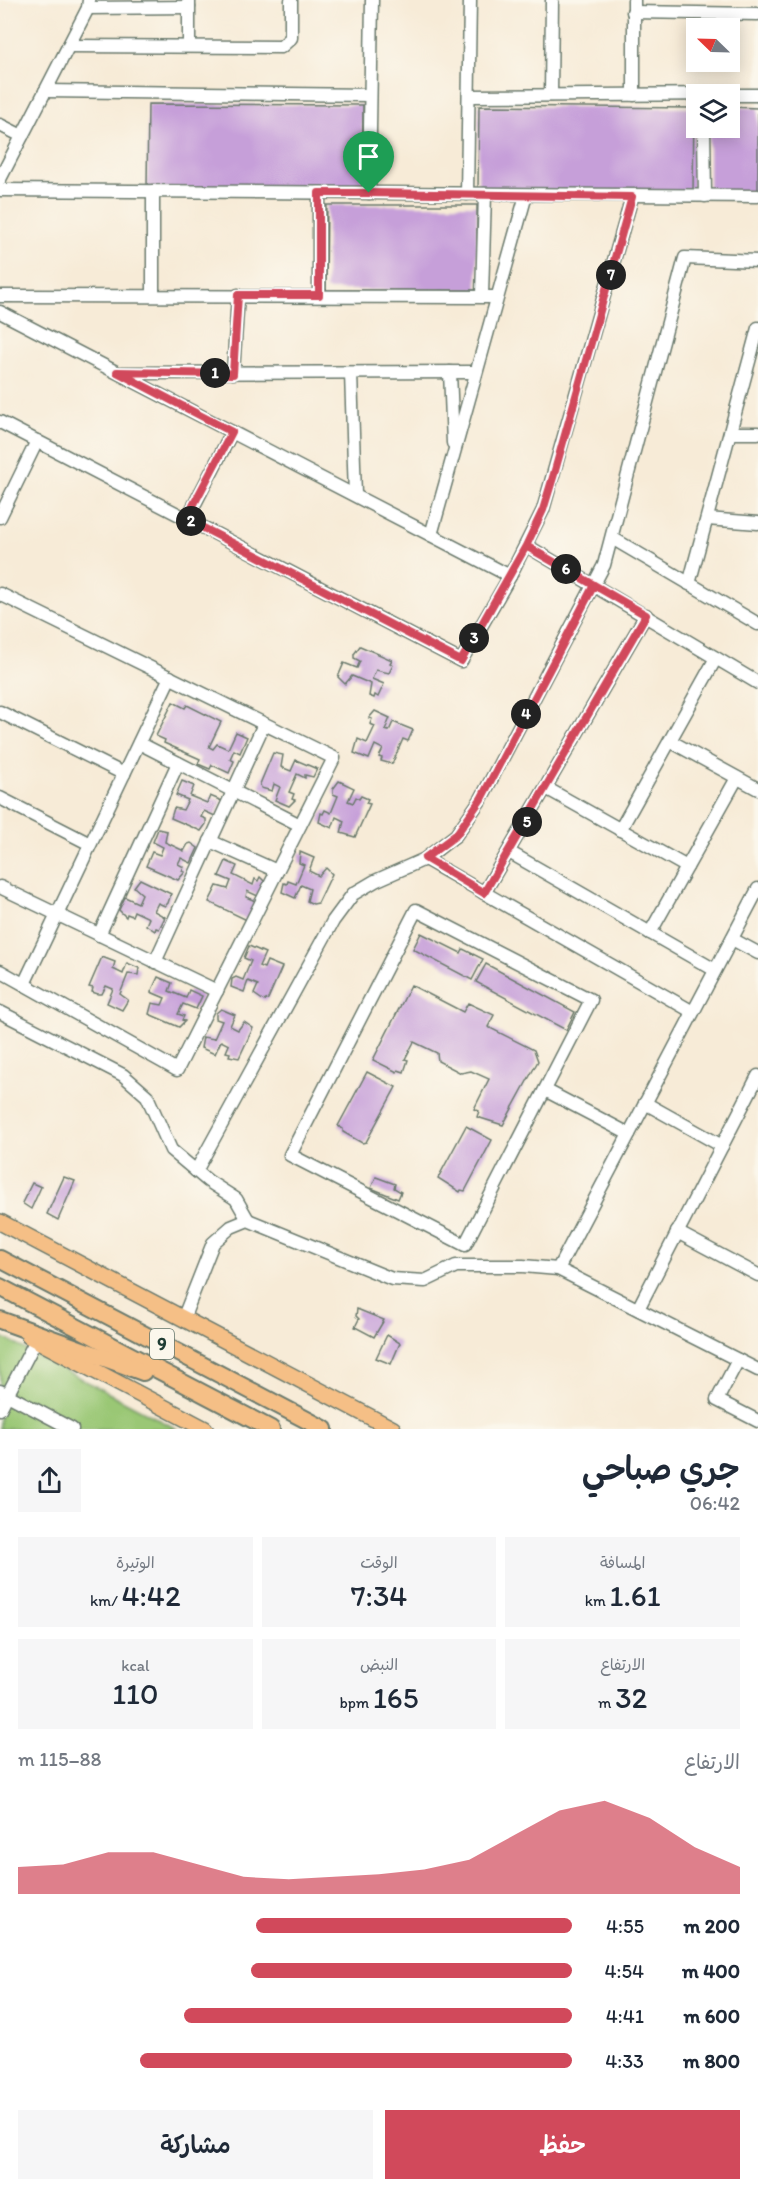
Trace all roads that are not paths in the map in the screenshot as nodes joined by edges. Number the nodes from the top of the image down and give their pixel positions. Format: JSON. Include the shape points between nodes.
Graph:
{"nodes":[{"id":1,"x":291,"y":0,"type":"edge"},
{"id":2,"x":372,"y":0,"type":"edge"},
{"id":3,"x":470,"y":0,"type":"edge"},
{"id":4,"x":552,"y":0,"type":"edge"},
{"id":5,"x":88,"y":4,"type":"edge"},
{"id":6,"x":189,"y":4,"type":"edge"},
{"id":7,"x":634,"y":6,"type":"edge"},
{"id":8,"x":758,"y":15,"type":"edge"},
{"id":9,"x":189,"y":45,"type":"junction"},
{"id":10,"x":69,"y":46,"type":"junction"},
{"id":11,"x":45,"y":91,"type":"junction"},
{"id":12,"x":686,"y":94,"type":"edge"},
{"id":13,"x":740,"y":94,"type":"edge"},
{"id":14,"x":370,"y":95,"type":"junction"},
{"id":15,"x":551,"y":95,"type":"junction"},
{"id":16,"x":634,"y":95,"type":"junction"},
{"id":17,"x":758,"y":95,"type":"edge"},
{"id":18,"x":469,"y":96,"type":"junction"},
{"id":19,"x":0,"y":125,"type":"edge"},
{"id":20,"x":22,"y":136,"type":"junction"},
{"id":21,"x":704,"y":138,"type":"edge"},
{"id":22,"x":0,"y":179,"type":"edge"},
{"id":23,"x":0,"y":190,"type":"edge"},
{"id":24,"x":153,"y":191,"type":"junction"},
{"id":25,"x":319,"y":193,"type":"junction"},
{"id":26,"x":369,"y":193,"type":"junction"},
{"id":27,"x":467,"y":194,"type":"junction"},
{"id":28,"x":485,"y":194,"type":"junction"},
{"id":29,"x":526,"y":195,"type":"junction"},
{"id":30,"x":705,"y":196,"type":"junction"},
{"id":31,"x":758,"y":196,"type":"edge"},
{"id":32,"x":632,"y":197,"type":"junction"},
{"id":33,"x":758,"y":261,"type":"edge"},
{"id":34,"x":153,"y":295,"type":"junction"},
{"id":35,"x":238,"y":295,"type":"junction"},
{"id":36,"x":319,"y":295,"type":"junction"},
{"id":37,"x":482,"y":295,"type":"junction"},
{"id":38,"x":0,"y":296,"type":"edge"},
{"id":39,"x":497,"y":297,"type":"junction"},
{"id":40,"x":0,"y":312,"type":"edge"},
{"id":41,"x":758,"y":328,"type":"edge"},
{"id":42,"x":756,"y":342,"type":"edge"},
{"id":43,"x":117,"y":372,"type":"junction"},
{"id":44,"x":450,"y":372,"type":"junction"},
{"id":45,"x":476,"y":372,"type":"junction"},
{"id":46,"x":351,"y":373,"type":"junction"},
{"id":47,"x":233,"y":374,"type":"junction"},
{"id":48,"x":0,"y":422,"type":"edge"},
{"id":49,"x":232,"y":432,"type":"junction"},
{"id":50,"x":730,"y":433,"type":"junction"},
{"id":51,"x":758,"y":433,"type":"edge"},
{"id":52,"x":37,"y":441,"type":"junction"},
{"id":53,"x":453,"y":454,"type":"junction"},
{"id":54,"x":354,"y":495,"type":"junction"},
{"id":55,"x":0,"y":516,"type":"edge"},
{"id":56,"x":186,"y":519,"type":"junction"},
{"id":57,"x":707,"y":519,"type":"junction"},
{"id":58,"x":758,"y":523,"type":"edge"},
{"id":59,"x":430,"y":535,"type":"junction"},
{"id":60,"x":612,"y":538,"type":"junction"},
{"id":61,"x":526,"y":546,"type":"junction"},
{"id":62,"x":510,"y":576,"type":"junction"},
{"id":63,"x":689,"y":584,"type":"junction"},
{"id":64,"x":594,"y":585,"type":"junction"},
{"id":65,"x":0,"y":594,"type":"edge"},
{"id":66,"x":646,"y":615,"type":"junction"},
{"id":67,"x":758,"y":624,"type":"edge"},
{"id":68,"x":716,"y":658,"type":"junction"},
{"id":69,"x":170,"y":677,"type":"junction"},
{"id":70,"x":758,"y":683,"type":"edge"},
{"id":71,"x":0,"y":712,"type":"edge"},
{"id":72,"x":264,"y":724,"type":"junction"},
{"id":73,"x":670,"y":741,"type":"junction"},
{"id":74,"x":139,"y":743,"type":"junction"},
{"id":75,"x":178,"y":763,"type":"junction"},
{"id":76,"x":124,"y":774,"type":"junction"},
{"id":77,"x":736,"y":778,"type":"junction"},
{"id":78,"x":546,"y":788,"type":"junction"},
{"id":79,"x":758,"y":789,"type":"edge"},
{"id":80,"x":233,"y":791,"type":"junction"},
{"id":81,"x":0,"y":798,"type":"edge"},
{"id":82,"x":300,"y":825,"type":"junction"},
{"id":83,"x":620,"y":830,"type":"junction"},
{"id":84,"x":210,"y":841,"type":"junction"},
{"id":85,"x":90,"y":844,"type":"junction"},
{"id":86,"x":509,"y":852,"type":"junction"},
{"id":87,"x":425,"y":858,"type":"junction"},
{"id":88,"x":687,"y":867,"type":"junction"},
{"id":89,"x":277,"y":871,"type":"junction"},
{"id":90,"x":0,"y":887,"type":"edge"},
{"id":91,"x":758,"y":889,"type":"edge"},
{"id":92,"x":484,"y":893,"type":"junction"},
{"id":93,"x":57,"y":915,"type":"junction"},
{"id":94,"x":650,"y":933,"type":"junction"},
{"id":95,"x":99,"y":935,"type":"junction"},
{"id":96,"x":732,"y":939,"type":"junction"},
{"id":97,"x":758,"y":952,"type":"edge"},
{"id":98,"x":155,"y":962,"type":"junction"},
{"id":99,"x":715,"y":970,"type":"junction"},
{"id":100,"x":0,"y":971,"type":"edge"},
{"id":101,"x":24,"y":984,"type":"junction"},
{"id":102,"x":217,"y":992,"type":"junction"},
{"id":103,"x":0,"y":1012,"type":"edge"},
{"id":104,"x":693,"y":1012,"type":"junction"},
{"id":105,"x":758,"y":1076,"type":"edge"},
{"id":106,"x":545,"y":1090,"type":"junction"},
{"id":107,"x":645,"y":1103,"type":"junction"},
{"id":108,"x":629,"y":1134,"type":"junction"},
{"id":109,"x":722,"y":1146,"type":"junction"},
{"id":110,"x":196,"y":1171,"type":"junction"},
{"id":111,"x":248,"y":1220,"type":"junction"},
{"id":112,"x":0,"y":1222,"type":"edge"},
{"id":113,"x":677,"y":1232,"type":"junction"},
{"id":114,"x":0,"y":1258,"type":"edge"},
{"id":115,"x":558,"y":1269,"type":"junction"},
{"id":116,"x":758,"y":1275,"type":"edge"},
{"id":117,"x":0,"y":1287,"type":"edge"},
{"id":118,"x":638,"y":1309,"type":"junction"},
{"id":119,"x":183,"y":1318,"type":"junction"},
{"id":120,"x":0,"y":1320,"type":"edge"},
{"id":121,"x":36,"y":1340,"type":"junction"},
{"id":122,"x":738,"y":1360,"type":"junction"},
{"id":123,"x":758,"y":1370,"type":"edge"},
{"id":124,"x":4,"y":1393,"type":"edge"},
{"id":125,"x":230,"y":1408,"type":"junction"},
{"id":126,"x":0,"y":1409,"type":"edge"},
{"id":127,"x":758,"y":1421,"type":"edge"},
{"id":128,"x":72,"y":1429,"type":"edge"},
{"id":129,"x":205,"y":1429,"type":"edge"},
{"id":130,"x":271,"y":1429,"type":"edge"},
{"id":131,"x":324,"y":1429,"type":"edge"},
{"id":132,"x":393,"y":1429,"type":"edge"}],
"edges":[{"from":1,"to":9,"type":"street","via":[[291,38],[281,47]]},
{"from":2,"to":14,"type":"street"},
{"from":3,"to":18,"type":"street"},
{"from":4,"to":15,"type":"street"},
{"from":5,"to":6,"type":"street"},
{"from":5,"to":10,"type":"street"},
{"from":6,"to":9,"type":"street"},
{"from":7,"to":8,"type":"street"},
{"from":7,"to":16,"type":"street"},
{"from":9,"to":10,"type":"street"},
{"from":10,"to":11,"type":"street"},
{"from":11,"to":14,"type":"street"},
{"from":11,"to":20,"type":"street"},
{"from":12,"to":16,"type":"street"},
{"from":13,"to":17,"type":"street"},
{"from":14,"to":26,"type":"street"},
{"from":15,"to":16,"type":"street"},
{"from":15,"to":18,"type":"street"},
{"from":18,"to":27,"type":"street"},
{"from":19,"to":20,"type":"street"},
{"from":20,"to":22,"type":"street"},
{"from":21,"to":30,"type":"street"},
{"from":23,"to":24,"type":"street"},
{"from":24,"to":25,"type":"street"},
{"from":24,"to":34,"type":"street"},
{"from":25,"to":26,"type":"street"},
{"from":25,"to":36,"type":"street"},
{"from":26,"to":27,"type":"street"},
{"from":27,"to":28,"type":"street"},
{"from":28,"to":29,"type":"street"},
{"from":28,"to":37,"type":"street"},
{"from":29,"to":32,"type":"street"},
{"from":29,"to":39,"type":"street"},
{"from":30,"to":31,"type":"street"},
{"from":30,"to":32,"type":"street"},
{"from":32,"to":61,"type":"street","via":[[560,456],[543,510]]},
{"from":33,"to":60,"type":"street","via":[[685,258]]},
{"from":34,"to":35,"type":"street"},
{"from":34,"to":38,"type":"street"},
{"from":35,"to":36,"type":"street"},
{"from":35,"to":47,"type":"street"},
{"from":36,"to":37,"type":"street"},
{"from":37,"to":39,"type":"street"},
{"from":39,"to":45,"type":"street"},
{"from":40,"to":43,"type":"street"},
{"from":41,"to":42,"type":"street"},
{"from":42,"to":50,"type":"street"},
{"from":43,"to":47,"type":"street"},
{"from":43,"to":49,"type":"street"},
{"from":44,"to":45,"type":"street"},
{"from":44,"to":46,"type":"street"},
{"from":44,"to":53,"type":"street"},
{"from":45,"to":53,"type":"street"},
{"from":46,"to":47,"type":"street"},
{"from":46,"to":54,"type":"street"},
{"from":48,"to":52,"type":"street"},
{"from":49,"to":54,"type":"street"},
{"from":49,"to":56,"type":"street"},
{"from":50,"to":51,"type":"street"},
{"from":50,"to":57,"type":"street"},
{"from":52,"to":55,"type":"street"},
{"from":52,"to":56,"type":"street"},
{"from":53,"to":59,"type":"street"},
{"from":54,"to":59,"type":"street"},
{"from":56,"to":62,"type":"street","via":[[461,661]]},
{"from":57,"to":58,"type":"street"},
{"from":57,"to":63,"type":"street"},
{"from":59,"to":62,"type":"street"},
{"from":60,"to":63,"type":"street"},
{"from":60,"to":64,"type":"street"},
{"from":61,"to":62,"type":"street"},
{"from":61,"to":64,"type":"street"},
{"from":63,"to":67,"type":"street"},
{"from":64,"to":66,"type":"street"},
{"from":64,"to":87,"type":"street","via":[[481,799],[456,835]]},
{"from":65,"to":69,"type":"street"},
{"from":66,"to":68,"type":"street"},
{"from":66,"to":78,"type":"street"},
{"from":68,"to":70,"type":"street"},
{"from":68,"to":73,"type":"street"},
{"from":69,"to":72,"type":"street"},
{"from":69,"to":74,"type":"street"},
{"from":71,"to":76,"type":"street"},
{"from":72,"to":80,"type":"street"},
{"from":72,"to":82,"type":"street","via":[[334,758]]},
{"from":73,"to":77,"type":"street"},
{"from":73,"to":83,"type":"street"},
{"from":74,"to":75,"type":"street"},
{"from":74,"to":76,"type":"street"},
{"from":75,"to":80,"type":"street"},
{"from":75,"to":95,"type":"street"},
{"from":76,"to":85,"type":"street"},
{"from":77,"to":79,"type":"street"},
{"from":77,"to":88,"type":"street"},
{"from":78,"to":83,"type":"street"},
{"from":78,"to":86,"type":"street"},
{"from":80,"to":82,"type":"street"},
{"from":80,"to":84,"type":"street"},
{"from":81,"to":85,"type":"street"},
{"from":82,"to":89,"type":"street"},
{"from":83,"to":88,"type":"street"},
{"from":84,"to":89,"type":"street"},
{"from":84,"to":98,"type":"street"},
{"from":85,"to":93,"type":"street"},
{"from":86,"to":92,"type":"street"},
{"from":86,"to":94,"type":"street"},
{"from":87,"to":92,"type":"street"},
{"from":87,"to":110,"type":"street","via":[[353,894],[333,921]]},
{"from":88,"to":94,"type":"street"},
{"from":89,"to":102,"type":"street"},
{"from":90,"to":93,"type":"street"},
{"from":91,"to":96,"type":"street"},
{"from":92,"to":104,"type":"street"},
{"from":93,"to":95,"type":"street"},
{"from":93,"to":101,"type":"street"},
{"from":94,"to":99,"type":"street"},
{"from":95,"to":98,"type":"street"},
{"from":96,"to":97,"type":"street"},
{"from":96,"to":99,"type":"street"},
{"from":98,"to":102,"type":"street"},
{"from":99,"to":104,"type":"street"},
{"from":100,"to":101,"type":"street"},
{"from":101,"to":102,"type":"street","via":[[177,1070]]},
{"from":103,"to":110,"type":"street","via":[[123,1075],[147,1096],[171,1150]]},
{"from":104,"to":107,"type":"street"},
{"from":105,"to":109,"type":"street"},
{"from":106,"to":106,"type":"street","via":[[465,1245],[290,1155],[416,910],[591,1000]]},
{"from":106,"to":108,"type":"street"},
{"from":107,"to":108,"type":"street"},
{"from":107,"to":109,"type":"street"},
{"from":108,"to":115,"type":"street"},
{"from":109,"to":113,"type":"street"},
{"from":110,"to":111,"type":"street","via":[[236,1199]]},
{"from":111,"to":115,"type":"street","via":[[392,1278],[425,1281],[456,1266]]},
{"from":111,"to":119,"type":"street","via":[[231,1227],[213,1243]]},
{"from":112,"to":119,"type":"main road"},
{"from":113,"to":116,"type":"street"},
{"from":113,"to":118,"type":"street"},
{"from":114,"to":131,"type":"highway","number":"9"},
{"from":115,"to":118,"type":"street"},
{"from":117,"to":125,"type":"highway","number":"9"},
{"from":118,"to":122,"type":"street"},
{"from":119,"to":132,"type":"main road"},
{"from":120,"to":121,"type":"main road"},
{"from":120,"to":125,"type":"highway","via":[[124,1364]]},
{"from":121,"to":124,"type":"street"},
{"from":121,"to":129,"type":"main road"},
{"from":122,"to":123,"type":"street"},
{"from":122,"to":127,"type":"street","via":[[717,1400]]},
{"from":124,"to":126,"type":"street"},
{"from":124,"to":128,"type":"street"},
{"from":125,"to":130,"type":"highway","number":"9"}]}
